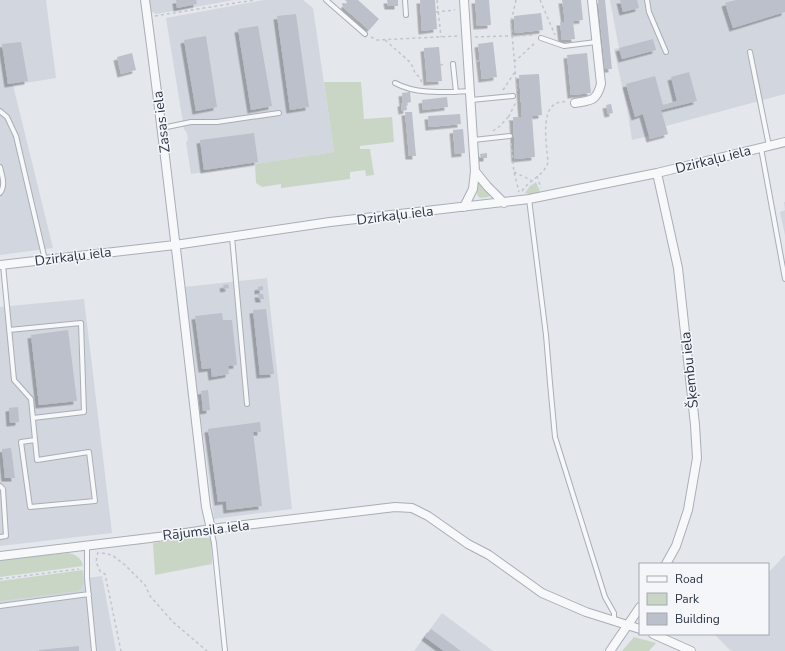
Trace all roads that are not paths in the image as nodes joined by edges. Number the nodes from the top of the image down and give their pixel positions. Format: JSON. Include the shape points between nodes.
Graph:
{"nodes":[{"id":1,"x":145,"y":0,"type":"edge"},
{"id":2,"x":326,"y":0,"type":"edge"},
{"id":3,"x":405,"y":0,"type":"edge"},
{"id":4,"x":464,"y":0,"type":"edge"},
{"id":5,"x":592,"y":0,"type":"edge"},
{"id":6,"x":647,"y":0,"type":"edge"},
{"id":7,"x":406,"y":15,"type":"dead end"},
{"id":8,"x":365,"y":34,"type":"road end"},
{"id":9,"x":541,"y":38,"type":"road end"},
{"id":10,"x":596,"y":42,"type":"junction"},
{"id":11,"x":666,"y":52,"type":"dead end"},
{"id":12,"x":750,"y":52,"type":"dead end"},
{"id":13,"x":454,"y":64,"type":"dead end"},
{"id":14,"x":395,"y":83,"type":"dead end"},
{"id":15,"x":456,"y":92,"type":"junction"},
{"id":16,"x":470,"y":95,"type":"junction"},
{"id":17,"x":516,"y":96,"type":"road end"},
{"id":18,"x":575,"y":103,"type":"road end"},
{"id":19,"x":0,"y":111,"type":"edge"},
{"id":20,"x":279,"y":113,"type":"dead end"},
{"id":21,"x":162,"y":128,"type":"junction"},
{"id":22,"x":510,"y":136,"type":"road end"},
{"id":23,"x":478,"y":139,"type":"junction"},
{"id":24,"x":785,"y":142,"type":"edge"},
{"id":25,"x":765,"y":147,"type":"junction"},
{"id":26,"x":0,"y":167,"type":"edge"},
{"id":27,"x":475,"y":171,"type":"junction"},
{"id":28,"x":657,"y":173,"type":"junction"},
{"id":29,"x":0,"y":193,"type":"edge"},
{"id":30,"x":529,"y":199,"type":"junction"},
{"id":31,"x":504,"y":203,"type":"junction"},
{"id":32,"x":464,"y":206,"type":"junction"},
{"id":33,"x":232,"y":236,"type":"junction"},
{"id":34,"x":175,"y":245,"type":"junction"},
{"id":35,"x":45,"y":260,"type":"junction"},
{"id":36,"x":1,"y":265,"type":"edge"},
{"id":37,"x":785,"y":279,"type":"edge"},
{"id":38,"x":9,"y":330,"type":"junction"},
{"id":39,"x":247,"y":404,"type":"dead end"},
{"id":40,"x":33,"y":418,"type":"junction"},
{"id":41,"x":35,"y":440,"type":"junction"},
{"id":42,"x":0,"y":486,"type":"edge"},
{"id":43,"x":211,"y":529,"type":"junction"},
{"id":44,"x":0,"y":537,"type":"edge"},
{"id":45,"x":87,"y":546,"type":"junction"},
{"id":46,"x":0,"y":556,"type":"edge"},
{"id":47,"x":667,"y":563,"type":"edge"},
{"id":48,"x":89,"y":594,"type":"junction"},
{"id":49,"x":0,"y":606,"type":"edge"},
{"id":50,"x":639,"y":609,"type":"edge"},
{"id":51,"x":614,"y":622,"type":"junction"},
{"id":52,"x":628,"y":626,"type":"junction"},
{"id":53,"x":639,"y":629,"type":"edge"},
{"id":54,"x":655,"y":635,"type":"edge"},
{"id":55,"x":94,"y":651,"type":"edge"},
{"id":56,"x":225,"y":651,"type":"edge"},
{"id":57,"x":610,"y":651,"type":"edge"},
{"id":58,"x":691,"y":651,"type":"edge"}],
"edges":[{"from":1,"to":21,"type":"street","name":"Zasas iela"},
{"from":2,"to":8,"type":"lane"},
{"from":3,"to":7,"type":"lane"},
{"from":4,"to":16,"type":"street"},
{"from":5,"to":10,"type":"street"},
{"from":6,"to":11,"type":"lane","via":[[649,12]]},
{"from":9,"to":10,"type":"lane","via":[[564,46]]},
{"from":10,"to":18,"type":"street","via":[[601,84],[598,94],[592,100]]},
{"from":12,"to":25,"type":"lane"},
{"from":13,"to":15,"type":"lane"},
{"from":14,"to":15,"type":"lane","via":[[410,89]]},
{"from":15,"to":16,"type":"lane"},
{"from":16,"to":17,"type":"lane"},
{"from":16,"to":23,"type":"street"},
{"from":19,"to":35,"type":"lane","via":[[7,117],[16,136]]},
{"from":20,"to":21,"type":"lane","via":[[217,122],[191,122]]},
{"from":21,"to":34,"type":"street","name":"Zasas iela"},
{"from":22,"to":23,"type":"lane"},
{"from":23,"to":27,"type":"street"},
{"from":24,"to":25,"type":"street","name":"Dzirkaļu iela"},
{"from":25,"to":28,"type":"street","name":"Dzirkaļu iela"},
{"from":25,"to":37,"type":"lane"},
{"from":26,"to":29,"type":"lane","via":[[3,189]]},
{"from":27,"to":31,"type":"street"},
{"from":27,"to":32,"type":"street","via":[[473,189]]},
{"from":28,"to":30,"type":"street","name":"Dzirkaļu iela"},
{"from":28,"to":47,"type":"street","name":"Šķembu iela","via":[[678,268],[697,458],[688,510],[676,546]]},
{"from":30,"to":31,"type":"street","name":"Dzirkaļu iela"},
{"from":30,"to":51,"type":"lane","via":[[546,335],[555,437],[605,597],[614,613]]},
{"from":31,"to":32,"type":"street","name":"Dzirkaļu iela"},
{"from":32,"to":33,"type":"street","name":"Dzirkaļu iela"},
{"from":33,"to":34,"type":"street","name":"Dzirkaļu iela"},
{"from":33,"to":39,"type":"lane"},
{"from":34,"to":35,"type":"street","name":"Dzirkaļu iela"},
{"from":34,"to":43,"type":"street","name":"Zasas iela"},
{"from":35,"to":36,"type":"street","name":"Dzirkaļu iela"},
{"from":36,"to":38,"type":"lane"},
{"from":38,"to":40,"type":"lane","via":[[14,380],[31,398]]},
{"from":38,"to":40,"type":"lane","via":[[81,323],[84,412]]},
{"from":40,"to":41,"type":"lane"},
{"from":41,"to":41,"type":"lane","via":[[37,460],[90,452],[95,501],[30,507],[21,442]]},
{"from":42,"to":44,"type":"lane","via":[[3,489],[6,536]]},
{"from":43,"to":45,"type":"street","name":"Rājumsila iela"},
{"from":43,"to":51,"type":"street","name":"Rājumsila iela","via":[[395,507],[412,508],[489,555],[542,594]]},
{"from":43,"to":56,"type":"lane"},
{"from":45,"to":46,"type":"street","name":"Rājumsila iela"},
{"from":45,"to":48,"type":"lane"},
{"from":48,"to":49,"type":"lane"},
{"from":48,"to":55,"type":"lane"},
{"from":50,"to":52,"type":"street"},
{"from":51,"to":52,"type":"street"},
{"from":52,"to":53,"type":"street"},
{"from":52,"to":57,"type":"street"},
{"from":54,"to":58,"type":"street"}]}
